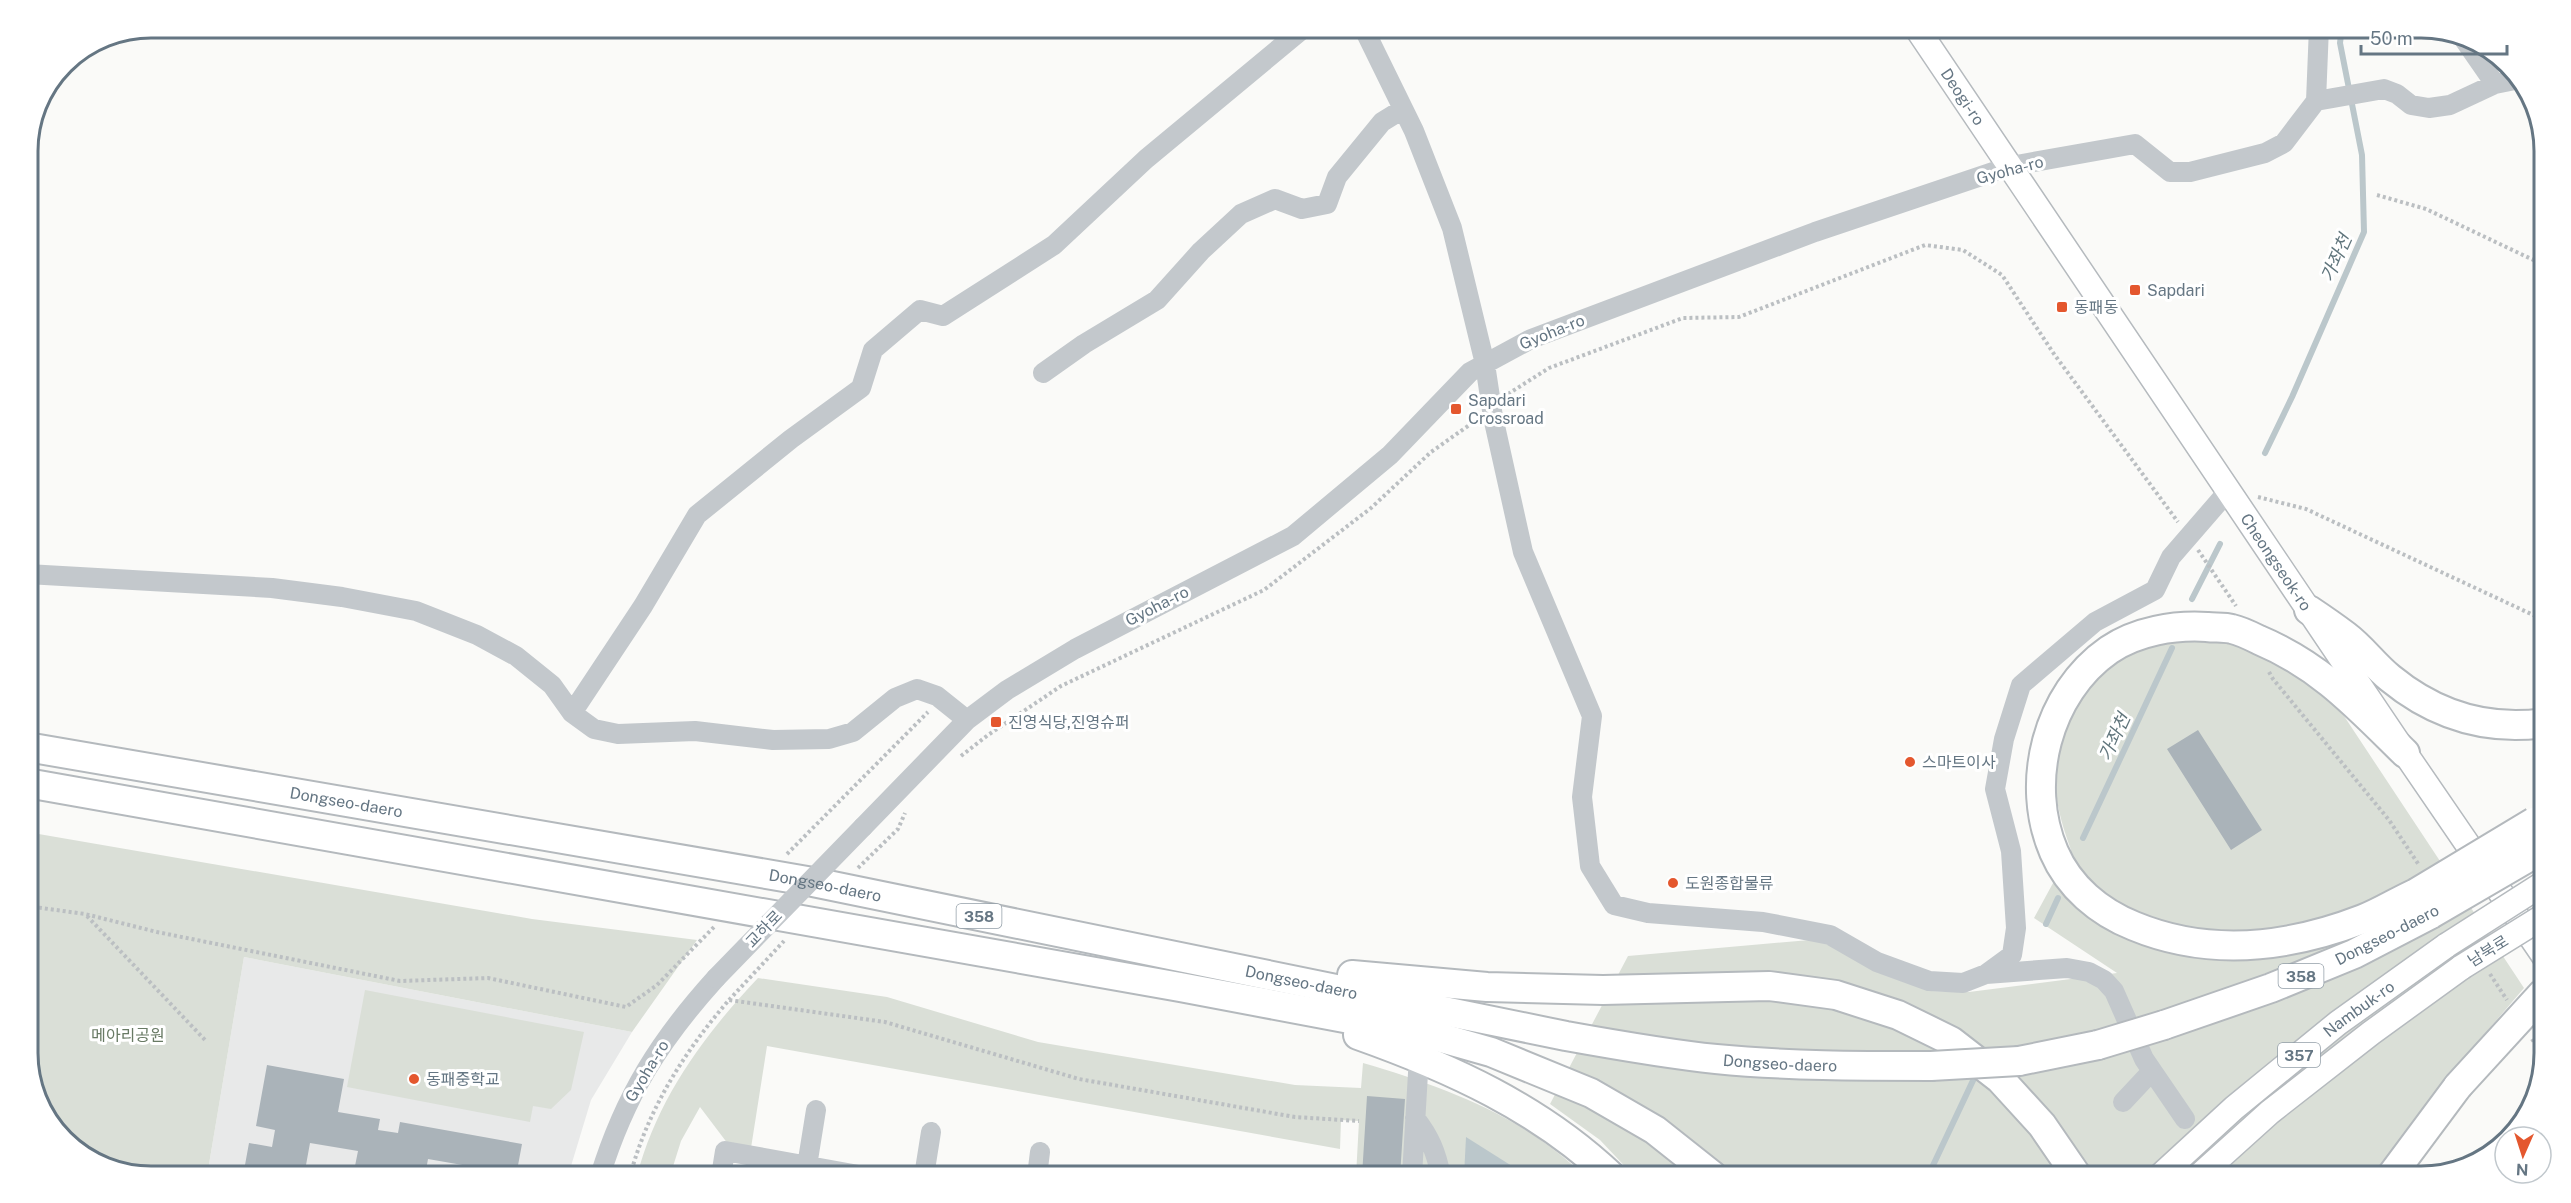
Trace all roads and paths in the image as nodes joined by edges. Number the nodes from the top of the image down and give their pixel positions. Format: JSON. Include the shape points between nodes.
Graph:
{"nodes":[{"id":1,"x":1292,"y":38,"type":"edge"},
{"id":2,"x":1368,"y":38,"type":"edge"},
{"id":3,"x":1924,"y":38,"type":"edge"},
{"id":4,"x":2319,"y":38,"type":"edge"},
{"id":5,"x":2471,"y":50,"type":"edge"},
{"id":6,"x":2509,"y":81,"type":"edge"},
{"id":7,"x":2495,"y":84,"type":"junction"},
{"id":8,"x":2316,"y":101,"type":"junction"},
{"id":9,"x":1403,"y":109,"type":"junction"},
{"id":10,"x":2011,"y":166,"type":"junction"},
{"id":11,"x":2377,"y":195,"type":"dead end"},
{"id":12,"x":2533,"y":260,"type":"edge"},
{"id":13,"x":1485,"y":364,"type":"junction"},
{"id":14,"x":1043,"y":373,"type":"dead end"},
{"id":15,"x":1491,"y":405,"type":"junction"},
{"id":16,"x":2229,"y":490,"type":"junction"},
{"id":17,"x":2189,"y":537,"type":"junction"},
{"id":18,"x":38,"y":575,"type":"edge"},
{"id":19,"x":2308,"y":610,"type":"junction"},
{"id":20,"x":2534,"y":615,"type":"edge"},
{"id":21,"x":2253,"y":637,"type":"junction"},
{"id":22,"x":941,"y":699,"type":"junction"},
{"id":23,"x":572,"y":713,"type":"junction"},
{"id":24,"x":967,"y":720,"type":"junction"},
{"id":25,"x":2534,"y":725,"type":"edge"},
{"id":26,"x":38,"y":749,"type":"edge"},
{"id":27,"x":2405,"y":753,"type":"junction"},
{"id":28,"x":960,"y":757,"type":"dead end"},
{"id":29,"x":38,"y":785,"type":"edge"},
{"id":30,"x":38,"y":800,"type":"edge"},
{"id":31,"x":905,"y":811,"type":"dead end"},
{"id":32,"x":2534,"y":821,"type":"edge"},
{"id":33,"x":863,"y":827,"type":"joint"},
{"id":34,"x":2534,"y":852,"type":"edge"},
{"id":35,"x":766,"y":874,"type":"junction"},
{"id":36,"x":548,"y":877,"type":"junction"},
{"id":37,"x":838,"y":888,"type":"junction"},
{"id":38,"x":2534,"y":890,"type":"edge"},
{"id":39,"x":2423,"y":891,"type":"junction"},
{"id":40,"x":38,"y":908,"type":"edge"},
{"id":41,"x":732,"y":909,"type":"junction"},
{"id":42,"x":85,"y":914,"type":"junction"},
{"id":43,"x":979,"y":916,"type":"junction"},
{"id":44,"x":804,"y":921,"type":"junction"},
{"id":45,"x":2534,"y":922,"type":"edge"},
{"id":46,"x":2534,"y":941,"type":"edge"},
{"id":47,"x":2462,"y":967,"type":"joint"},
{"id":48,"x":2489,"y":971,"type":"dead end"},
{"id":49,"x":1986,"y":974,"type":"junction"},
{"id":50,"x":716,"y":978,"type":"joint"},
{"id":51,"x":1180,"y":987,"type":"junction"},
{"id":52,"x":729,"y":1000,"type":"junction"},
{"id":53,"x":2534,"y":1003,"type":"edge"},
{"id":54,"x":2513,"y":1009,"type":"dead end"},
{"id":55,"x":2531,"y":1037,"type":"dead end"},
{"id":56,"x":206,"y":1041,"type":"dead end"},
{"id":57,"x":2534,"y":1042,"type":"edge"},
{"id":58,"x":1419,"y":1056,"type":"junction"},
{"id":59,"x":2152,"y":1071,"type":"junction"},
{"id":60,"x":2123,"y":1102,"type":"dead end"},
{"id":61,"x":816,"y":1110,"type":"dead end"},
{"id":62,"x":1415,"y":1118,"type":"junction"},
{"id":63,"x":2185,"y":1119,"type":"dead end"},
{"id":64,"x":1359,"y":1121,"type":"dead end"},
{"id":65,"x":931,"y":1132,"type":"dead end"},
{"id":66,"x":1040,"y":1152,"type":"dead end"},
{"id":67,"x":603,"y":1166,"type":"edge"},
{"id":68,"x":633,"y":1166,"type":"edge"},
{"id":69,"x":723,"y":1166,"type":"edge"},
{"id":70,"x":807,"y":1166,"type":"joint"},
{"id":71,"x":926,"y":1166,"type":"edge"},
{"id":72,"x":1038,"y":1166,"type":"edge"},
{"id":73,"x":1413,"y":1166,"type":"edge"},
{"id":74,"x":1439,"y":1166,"type":"edge"},
{"id":75,"x":1600,"y":1166,"type":"edge"},
{"id":76,"x":1700,"y":1166,"type":"edge"},
{"id":77,"x":2070,"y":1166,"type":"edge"},
{"id":78,"x":2171,"y":1166,"type":"edge"},
{"id":79,"x":2210,"y":1166,"type":"edge"},
{"id":80,"x":2398,"y":1166,"type":"edge"}],
"edges":[{"from":1,"to":23,"type":"street","via":[[1146,159],[1054,245],[943,316],[920,310],[873,350],[861,388],[697,515]]},
{"from":2,"to":9,"type":"street"},
{"from":3,"to":10,"type":"main road","name":"Deogi-ro"},
{"from":4,"to":8,"type":"street"},
{"from":5,"to":7,"type":"street"},
{"from":6,"to":7,"type":"street"},
{"from":7,"to":8,"type":"street","via":[[2450,105],[2429,108],[2411,105],[2384,89]]},
{"from":8,"to":10,"type":"street","name":"Gyoha-ro","via":[[2284,143],[2265,153],[2190,172],[2170,172],[2135,144]]},
{"from":9,"to":13,"type":"street","via":[[1452,228]]},
{"from":9,"to":14,"type":"street","via":[[1382,122],[1344,168],[1327,204],[1302,209],[1275,199],[1241,214],[1158,300]]},
{"from":10,"to":13,"type":"street","name":"Gyoha-ro","via":[[1793,240],[1531,339]]},
{"from":10,"to":16,"type":"main road","name":"Cheongseok-ro"},
{"from":11,"to":12,"type":"path","via":[[2426,209]]},
{"from":13,"to":15,"type":"street"},
{"from":13,"to":24,"type":"street","name":"Gyoha-ro","via":[[1470,372],[1389,455],[1293,536],[1075,649],[1006,690]]},
{"from":15,"to":17,"type":"path","via":[[1549,368],[1683,318],[1739,317],[1925,245],[1964,250],[2002,275],[2054,354]]},
{"from":15,"to":28,"type":"path","via":[[1371,508],[1264,590],[1061,686]]},
{"from":15,"to":49,"type":"street","via":[[1523,552],[1592,716],[1582,797],[1590,866],[1614,905],[1648,913],[1763,922],[1830,935],[1876,962],[1929,981],[1963,983]]},
{"from":16,"to":17,"type":"street"},
{"from":16,"to":19,"type":"main road","name":"Cheongseok-ro"},
{"from":16,"to":20,"type":"path","via":[[2306,509]]},
{"from":17,"to":21,"type":"path","via":[[2240,611]]},
{"from":17,"to":49,"type":"street","via":[[2171,557],[2155,590],[2095,622],[2021,685],[2004,739],[1995,789],[2011,851],[2016,928],[2012,955]]},
{"from":18,"to":23,"type":"street","via":[[272,588],[416,611],[477,635],[516,656],[552,685]]},
{"from":19,"to":25,"type":"highway","via":[[2348,637],[2390,678],[2427,703],[2474,723]]},
{"from":19,"to":27,"type":"main road","name":"Cheongseok-ro"},
{"from":21,"to":27,"type":"highway","via":[[2332,683]]},
{"from":21,"to":39,"type":"path","via":[[2273,679],[2389,820]]},
{"from":21,"to":39,"type":"highway","via":[[2232,629],[2190,626],[2147,632],[2110,650],[2081,675],[2059,708],[2044,747],[2041,786],[2044,821],[2054,852],[2070,879],[2091,902],[2120,921],[2186,943],[2223,946],[2309,935],[2363,919]]},
{"from":22,"to":23,"type":"street","via":[[917,689],[896,698],[854,732],[829,739],[773,740],[695,731],[618,734],[594,729]]},
{"from":22,"to":24,"type":"street"},
{"from":22,"to":35,"type":"path"},
{"from":24,"to":33,"type":"street","name":"Gyoha-ro"},
{"from":26,"to":35,"type":"highway","name":"Dongseo-daero","number":"358"},
{"from":27,"to":46,"type":"main road","name":"Cheongseok-ro"},
{"from":29,"to":36,"type":"highway","name":"Dongseo-daero","number":"358"},
{"from":30,"to":36,"type":"highway"},
{"from":31,"to":37,"type":"path","via":[[898,829]]},
{"from":32,"to":39,"type":"highway","bridge":true},
{"from":33,"to":50,"type":"street","name":"교하로","bridge":true},
{"from":34,"to":39,"type":"highway","name":"Dongseo-daero","number":"358","bridge":true},
{"from":35,"to":37,"type":"highway","name":"Dongseo-daero","number":"358"},
{"from":36,"to":41,"type":"highway","name":"Dongseo-daero","number":"358"},
{"from":37,"to":43,"type":"highway","name":"Dongseo-daero","number":"358"},
{"from":38,"to":78,"type":"main road","name":"Nambuk-ro","number":"357","bridge":true,"via":[[2447,945],[2338,1023],[2234,1108]]},
{"from":39,"to":43,"type":"highway","name":"Dongseo-daero","number":"358","bridge":true,"via":[[2354,954],[2271,988],[2097,1045],[2019,1061],[1931,1066],[1715,1059],[1642,1049]]},
{"from":40,"to":42,"type":"path"},
{"from":41,"to":42,"type":"path","via":[[657,985],[626,1007],[488,978],[400,981]]},
{"from":41,"to":44,"type":"highway","name":"Dongseo-daero","number":"358"},
{"from":42,"to":56,"type":"path"},
{"from":43,"to":77,"type":"highway","via":[[1374,978],[1487,987],[1603,990],[1769,986],[1836,995],[1898,1015],[1951,1041],[2000,1079],[2035,1117]]},
{"from":44,"to":51,"type":"highway","name":"Dongseo-daero","number":"358"},
{"from":44,"to":52,"type":"path"},
{"from":45,"to":47,"type":"main road","name":"남북로","number":"357","bridge":true},
{"from":47,"to":79,"type":"main road","name":"Nambuk-ro","number":"357","via":[[2270,1112]]},
{"from":48,"to":54,"type":"path"},
{"from":49,"to":59,"type":"street","via":[[2067,968],[2104,980],[2114,992]]},
{"from":50,"to":67,"type":"street","name":"Gyoha-ro","via":[[662,1042],[633,1091]]},
{"from":51,"to":58,"type":"highway","via":[[1350,1032]]},
{"from":51,"to":76,"type":"highway","name":"Dongseo-daero","number":"358","via":[[1424,1033],[1491,1052],[1619,1107]]},
{"from":52,"to":64,"type":"path","via":[[885,1022],[1079,1078],[1295,1117]]},
{"from":52,"to":68,"type":"path","via":[[666,1085],[649,1118]]},
{"from":53,"to":80,"type":"highway","bridge":true,"via":[[2457,1086]]},
{"from":55,"to":57,"type":"path"},
{"from":58,"to":62,"type":"street"},
{"from":58,"to":75,"type":"highway","via":[[1517,1105]]},
{"from":59,"to":60,"type":"street"},
{"from":59,"to":63,"type":"street"},
{"from":61,"to":70,"type":"street"},
{"from":62,"to":73,"type":"street"},
{"from":62,"to":74,"type":"street","via":[[1429,1135]]},
{"from":65,"to":71,"type":"street"},
{"from":66,"to":72,"type":"street"},
{"from":69,"to":70,"type":"street","via":[[725,1151]]}]}
